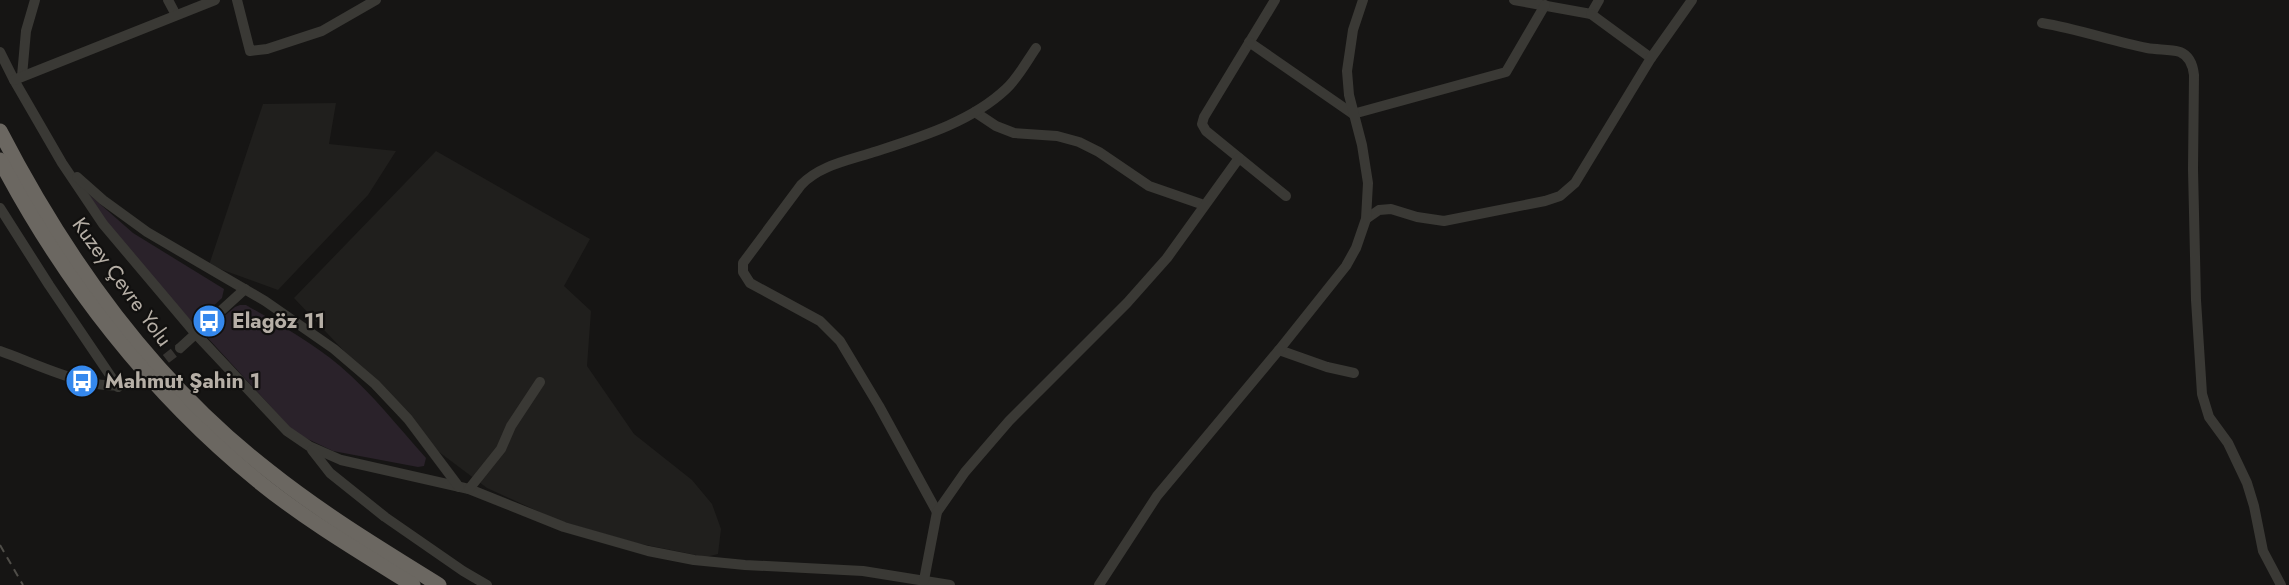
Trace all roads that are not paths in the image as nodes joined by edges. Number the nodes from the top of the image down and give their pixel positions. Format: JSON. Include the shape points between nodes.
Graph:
{"nodes":[{"id":1,"x":35,"y":0,"type":"edge"},
{"id":2,"x":168,"y":0,"type":"edge"},
{"id":3,"x":215,"y":0,"type":"edge"},
{"id":4,"x":237,"y":0,"type":"edge"},
{"id":5,"x":376,"y":0,"type":"edge"},
{"id":6,"x":1275,"y":0,"type":"edge"},
{"id":7,"x":1363,"y":0,"type":"edge"},
{"id":8,"x":1514,"y":0,"type":"edge"},
{"id":9,"x":1599,"y":0,"type":"edge"},
{"id":10,"x":1692,"y":0,"type":"edge"},
{"id":11,"x":1545,"y":5,"type":"junction"},
{"id":12,"x":1591,"y":14,"type":"junction"},
{"id":13,"x":176,"y":15,"type":"junction"},
{"id":14,"x":2042,"y":23,"type":"dead end"},
{"id":15,"x":1249,"y":42,"type":"junction"},
{"id":16,"x":1036,"y":48,"type":"dead end"},
{"id":17,"x":0,"y":52,"type":"edge"},
{"id":18,"x":1651,"y":58,"type":"junction"},
{"id":19,"x":18,"y":78,"type":"junction"},
{"id":20,"x":975,"y":112,"type":"junction"},
{"id":21,"x":1353,"y":114,"type":"junction"},
{"id":22,"x":0,"y":130,"type":"edge"},
{"id":23,"x":1239,"y":158,"type":"junction"},
{"id":24,"x":0,"y":160,"type":"edge"},
{"id":25,"x":62,"y":163,"type":"junction"},
{"id":26,"x":1286,"y":195,"type":"dead end"},
{"id":27,"x":1204,"y":205,"type":"junction"},
{"id":28,"x":0,"y":208,"type":"edge"},
{"id":29,"x":1366,"y":219,"type":"junction"},
{"id":30,"x":245,"y":289,"type":"junction"},
{"id":31,"x":195,"y":333,"type":"junction"},
{"id":32,"x":180,"y":348,"type":"tunnel mouth"},
{"id":33,"x":1279,"y":350,"type":"junction"},
{"id":34,"x":0,"y":351,"type":"edge"},
{"id":35,"x":1354,"y":373,"type":"dead end"},
{"id":36,"x":137,"y":381,"type":"dead end"},
{"id":37,"x":540,"y":382,"type":"dead end"},
{"id":38,"x":118,"y":387,"type":"junction"},
{"id":39,"x":309,"y":446,"type":"junction"},
{"id":40,"x":464,"y":488,"type":"junction"},
{"id":41,"x":937,"y":512,"type":"junction"},
{"id":42,"x":924,"y":580,"type":"junction"},
{"id":43,"x":413,"y":585,"type":"edge"},
{"id":44,"x":439,"y":585,"type":"edge"},
{"id":45,"x":487,"y":585,"type":"edge"},
{"id":46,"x":950,"y":585,"type":"edge"},
{"id":47,"x":1099,"y":585,"type":"edge"},
{"id":48,"x":2281,"y":585,"type":"edge"}],
"edges":[{"from":1,"to":19,"type":"street"},
{"from":2,"to":13,"type":"street"},
{"from":3,"to":13,"type":"street"},
{"from":4,"to":5,"type":"street","via":[[250,51],[322,31]]},
{"from":6,"to":15,"type":"street"},
{"from":7,"to":21,"type":"street","via":[[1348,57]]},
{"from":8,"to":11,"type":"street"},
{"from":9,"to":12,"type":"street"},
{"from":10,"to":18,"type":"street"},
{"from":11,"to":12,"type":"street"},
{"from":11,"to":21,"type":"street","via":[[1506,72]]},
{"from":12,"to":18,"type":"street"},
{"from":13,"to":19,"type":"street"},
{"from":14,"to":48,"type":"street","via":[[2150,49],[2179,52],[2192,65],[2196,300],[2202,394],[2209,417],[2228,443],[2247,483],[2263,551]]},
{"from":15,"to":21,"type":"street"},
{"from":15,"to":23,"type":"street","via":[[1202,120],[1206,131]]},
{"from":16,"to":20,"type":"street","via":[[1007,88]]},
{"from":17,"to":19,"type":"street"},
{"from":18,"to":29,"type":"street","via":[[1575,183],[1560,195],[1444,220],[1391,209],[1379,210]]},
{"from":19,"to":25,"type":"street"},
{"from":20,"to":27,"type":"street","via":[[1014,133],[1079,142],[1149,186]]},
{"from":20,"to":41,"type":"street","via":[[918,138],[812,175],[744,259],[743,268],[750,283],[820,321],[840,340]]},
{"from":21,"to":29,"type":"street","via":[[1368,175]]},
{"from":22,"to":44,"type":"highway","name":"Kuzey Çevre Yolu","via":[[22,173],[84,271],[131,334],[188,398],[267,470],[363,538]]},
{"from":23,"to":26,"type":"street"},
{"from":23,"to":27,"type":"street"},
{"from":24,"to":43,"type":"highway","name":"Kuzey Çevre Yolu","via":[[33,218],[95,309],[179,408],[259,481]]},
{"from":25,"to":30,"type":"street","via":[[147,232]]},
{"from":25,"to":31,"type":"street","via":[[104,224]]},
{"from":27,"to":41,"type":"street","via":[[1167,258],[1009,421]]},
{"from":28,"to":38,"type":"street"},
{"from":29,"to":33,"type":"street","via":[[1346,266]]},
{"from":30,"to":31,"type":"street"},
{"from":30,"to":40,"type":"street","via":[[327,344],[375,384]]},
{"from":31,"to":32,"type":"street"},
{"from":31,"to":39,"type":"street","via":[[287,431]]},
{"from":33,"to":35,"type":"street"},
{"from":33,"to":47,"type":"street","via":[[1157,496]]},
{"from":34,"to":38,"type":"street","via":[[91,384]]},
{"from":36,"to":38,"type":"street"},
{"from":37,"to":40,"type":"street","via":[[501,449]]},
{"from":39,"to":40,"type":"street","via":[[341,460]]},
{"from":39,"to":45,"type":"street","via":[[330,473],[385,517]]},
{"from":40,"to":42,"type":"street","via":[[564,527],[671,556],[745,565],[863,571]]},
{"from":41,"to":42,"type":"street"},
{"from":42,"to":46,"type":"street"}]}
